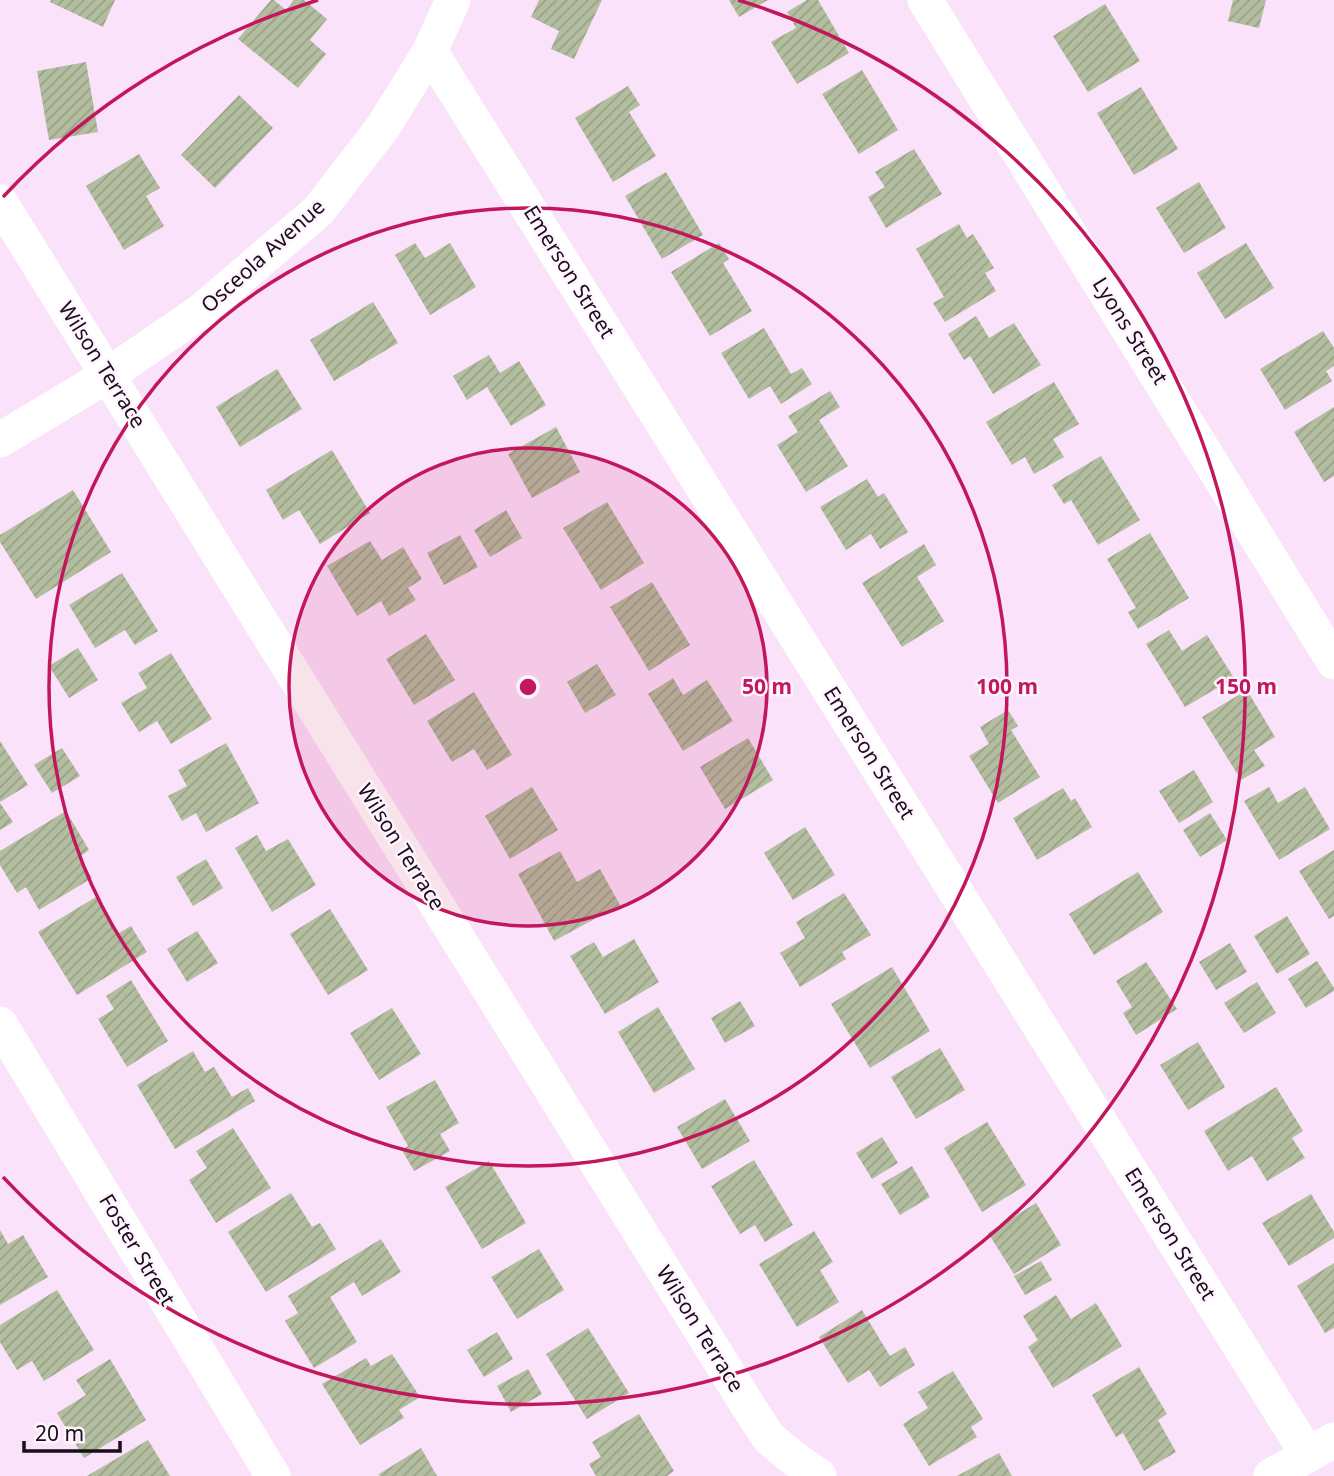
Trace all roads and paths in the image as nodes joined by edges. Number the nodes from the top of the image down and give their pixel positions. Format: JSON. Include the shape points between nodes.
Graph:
{"nodes":[{"id":1,"x":453,"y":0,"type":"edge"},
{"id":2,"x":925,"y":0,"type":"edge"},
{"id":3,"x":430,"y":51,"type":"junction"},
{"id":4,"x":0,"y":202,"type":"edge"},
{"id":5,"x":108,"y":375,"type":"junction"},
{"id":6,"x":0,"y":440,"type":"edge"},
{"id":7,"x":1334,"y":662,"type":"edge"},
{"id":8,"x":0,"y":1024,"type":"edge"},
{"id":9,"x":1321,"y":1448,"type":"edge"},
{"id":10,"x":274,"y":1476,"type":"edge"},
{"id":11,"x":819,"y":1476,"type":"edge"},
{"id":12,"x":1271,"y":1476,"type":"edge"}],
"edges":[{"from":1,"to":3,"type":"street","name":"Osceola Avenue"},
{"from":2,"to":7,"type":"street","name":"Lyons Street"},
{"from":3,"to":5,"type":"street","name":"Osceola Avenue","via":[[383,127],[318,211],[200,312]]},
{"from":3,"to":9,"type":"street","name":"Emerson Street"},
{"from":4,"to":5,"type":"street","name":"Wilson Terrace"},
{"from":5,"to":6,"type":"street","name":"Osceola Avenue"},
{"from":5,"to":11,"type":"street","name":"Wilson Terrace","via":[[750,1409],[769,1438]]},
{"from":8,"to":10,"type":"street","name":"Foster Street"},
{"from":9,"to":12,"type":"street"}]}
